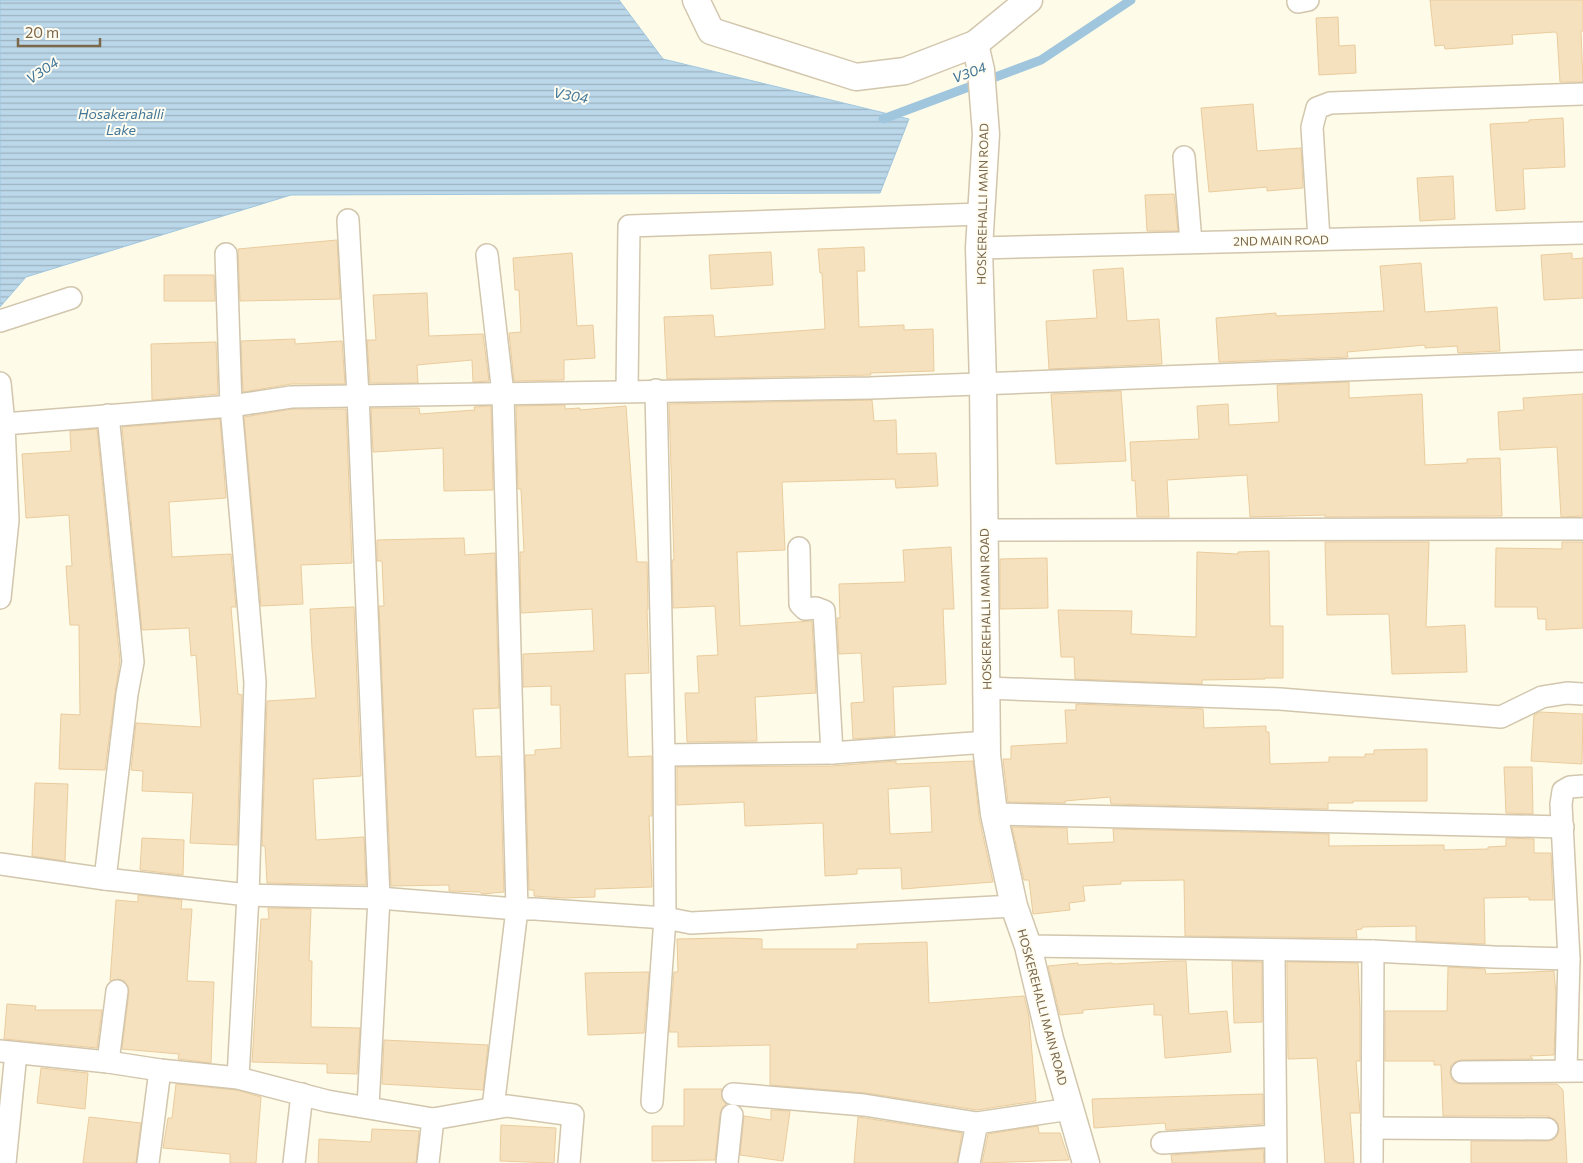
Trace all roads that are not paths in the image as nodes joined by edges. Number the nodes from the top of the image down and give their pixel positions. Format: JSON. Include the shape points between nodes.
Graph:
{"nodes":[{"id":1,"x":696,"y":0,"type":"edge"},
{"id":2,"x":1028,"y":0,"type":"edge"},
{"id":3,"x":975,"y":44,"type":"junction"},
{"id":4,"x":1583,"y":94,"type":"edge"},
{"id":5,"x":1184,"y":157,"type":"dead end"},
{"id":6,"x":981,"y":214,"type":"junction"},
{"id":7,"x":348,"y":220,"type":"dead end"},
{"id":8,"x":1583,"y":233,"type":"edge"},
{"id":9,"x":1319,"y":239,"type":"junction"},
{"id":10,"x":1191,"y":242,"type":"junction"},
{"id":11,"x":979,"y":248,"type":"junction"},
{"id":12,"x":226,"y":254,"type":"dead end"},
{"id":13,"x":487,"y":255,"type":"dead end"},
{"id":14,"x":71,"y":298,"type":"dead end"},
{"id":15,"x":0,"y":321,"type":"edge"},
{"id":16,"x":1583,"y":361,"type":"edge"},
{"id":17,"x":983,"y":382,"type":"junction"},
{"id":18,"x":0,"y":383,"type":"edge"},
{"id":19,"x":656,"y":390,"type":"junction"},
{"id":20,"x":628,"y":391,"type":"junction"},
{"id":21,"x":503,"y":394,"type":"junction"},
{"id":22,"x":358,"y":395,"type":"junction"},
{"id":23,"x":231,"y":406,"type":"junction"},
{"id":24,"x":108,"y":416,"type":"junction"},
{"id":25,"x":4,"y":424,"type":"junction"},
{"id":26,"x":1583,"y":529,"type":"edge"},
{"id":27,"x":983,"y":530,"type":"junction"},
{"id":28,"x":799,"y":548,"type":"dead end"},
{"id":29,"x":0,"y":598,"type":"edge"},
{"id":30,"x":986,"y":688,"type":"junction"},
{"id":31,"x":1583,"y":694,"type":"edge"},
{"id":32,"x":987,"y":742,"type":"junction"},
{"id":33,"x":832,"y":753,"type":"junction"},
{"id":34,"x":664,"y":755,"type":"junction"},
{"id":35,"x":1583,"y":786,"type":"edge"},
{"id":36,"x":994,"y":814,"type":"junction"},
{"id":37,"x":1563,"y":827,"type":"junction"},
{"id":38,"x":0,"y":864,"type":"edge"},
{"id":39,"x":105,"y":879,"type":"junction"},
{"id":40,"x":248,"y":895,"type":"junction"},
{"id":41,"x":379,"y":898,"type":"junction"},
{"id":42,"x":1014,"y":906,"type":"junction"},
{"id":43,"x":517,"y":909,"type":"junction"},
{"id":44,"x":665,"y":918,"type":"junction"},
{"id":45,"x":1575,"y":921,"type":"edge"},
{"id":46,"x":1028,"y":946,"type":"junction"},
{"id":47,"x":1274,"y":951,"type":"junction"},
{"id":48,"x":1373,"y":951,"type":"junction"},
{"id":49,"x":1569,"y":958,"type":"junction"},
{"id":50,"x":117,"y":991,"type":"dead end"},
{"id":51,"x":8,"y":1052,"type":"edge"},
{"id":52,"x":108,"y":1062,"type":"junction"},
{"id":53,"x":160,"y":1070,"type":"junction"},
{"id":54,"x":1574,"y":1071,"type":"edge"},
{"id":55,"x":1462,"y":1072,"type":"dead end"},
{"id":56,"x":238,"y":1078,"type":"junction"},
{"id":57,"x":302,"y":1094,"type":"junction"},
{"id":58,"x":733,"y":1094,"type":"dead end"},
{"id":59,"x":652,"y":1102,"type":"dead end"},
{"id":60,"x":368,"y":1107,"type":"junction"},
{"id":61,"x":493,"y":1108,"type":"junction"},
{"id":62,"x":1070,"y":1109,"type":"junction"},
{"id":63,"x":732,"y":1116,"type":"dead end"},
{"id":64,"x":432,"y":1119,"type":"junction"},
{"id":65,"x":977,"y":1123,"type":"junction"},
{"id":66,"x":1372,"y":1128,"type":"junction"},
{"id":67,"x":1548,"y":1129,"type":"dead end"},
{"id":68,"x":1275,"y":1136,"type":"junction"},
{"id":69,"x":1162,"y":1143,"type":"dead end"},
{"id":70,"x":4,"y":1163,"type":"edge"},
{"id":71,"x":148,"y":1163,"type":"edge"},
{"id":72,"x":294,"y":1163,"type":"edge"},
{"id":73,"x":428,"y":1163,"type":"edge"},
{"id":74,"x":569,"y":1163,"type":"edge"},
{"id":75,"x":726,"y":1163,"type":"edge"},
{"id":76,"x":969,"y":1163,"type":"edge"},
{"id":77,"x":1086,"y":1163,"type":"edge"},
{"id":78,"x":1276,"y":1163,"type":"edge"},
{"id":79,"x":1372,"y":1163,"type":"edge"}],
"edges":[{"from":1,"to":3,"type":"street","via":[[712,31],[856,77],[905,72]]},
{"from":2,"to":3,"type":"street"},
{"from":3,"to":6,"type":"street","name":"HOSKEREHALLI MAIN ROAD","via":[[981,70],[986,134]]},
{"from":4,"to":9,"type":"street","via":[[1330,103],[1317,108],[1312,127]]},
{"from":5,"to":10,"type":"street"},
{"from":6,"to":11,"type":"street","name":"HOSKEREHALLI MAIN ROAD"},
{"from":6,"to":20,"type":"street","via":[[628,226]]},
{"from":7,"to":22,"type":"street"},
{"from":8,"to":9,"type":"street","name":"2ND MAIN ROAD"},
{"from":9,"to":10,"type":"street","name":"2ND MAIN ROAD"},
{"from":10,"to":11,"type":"street","name":"2ND MAIN ROAD"},
{"from":11,"to":17,"type":"street","name":"HOSKEREHALLI MAIN ROAD"},
{"from":12,"to":23,"type":"street"},
{"from":13,"to":21,"type":"street"},
{"from":14,"to":15,"type":"street"},
{"from":16,"to":17,"type":"street"},
{"from":17,"to":19,"type":"street","via":[[870,388]]},
{"from":17,"to":27,"type":"street","name":"HOSKEREHALLI MAIN ROAD"},
{"from":18,"to":25,"type":"street"},
{"from":19,"to":20,"type":"street"},
{"from":19,"to":34,"type":"street"},
{"from":20,"to":21,"type":"street"},
{"from":21,"to":22,"type":"street"},
{"from":21,"to":43,"type":"street"},
{"from":22,"to":23,"type":"street","via":[[291,397]]},
{"from":22,"to":41,"type":"street"},
{"from":23,"to":24,"type":"street"},
{"from":23,"to":40,"type":"street","via":[[254,682]]},
{"from":24,"to":25,"type":"street"},
{"from":24,"to":39,"type":"street","via":[[133,662]]},
{"from":25,"to":29,"type":"street","via":[[8,520]]},
{"from":26,"to":27,"type":"street"},
{"from":27,"to":30,"type":"street","name":"HOSKEREHALLI MAIN ROAD"},
{"from":28,"to":33,"type":"street","via":[[800,604],[805,610],[816,608],[824,611]]},
{"from":30,"to":31,"type":"street","via":[[1280,699],[1501,717],[1542,697]]},
{"from":30,"to":32,"type":"street","name":"HOSKEREHALLI MAIN ROAD"},
{"from":32,"to":33,"type":"street"},
{"from":32,"to":36,"type":"street","name":"HOSKEREHALLI MAIN ROAD"},
{"from":33,"to":34,"type":"street"},
{"from":34,"to":44,"type":"street"},
{"from":35,"to":37,"type":"street","via":[[1563,791]]},
{"from":36,"to":37,"type":"street"},
{"from":36,"to":42,"type":"street","name":"HOSKEREHALLI MAIN ROAD"},
{"from":37,"to":45,"type":"street"},
{"from":38,"to":39,"type":"street"},
{"from":39,"to":40,"type":"street"},
{"from":40,"to":41,"type":"street"},
{"from":40,"to":56,"type":"street"},
{"from":41,"to":43,"type":"street"},
{"from":41,"to":60,"type":"street"},
{"from":42,"to":44,"type":"street","via":[[691,922]]},
{"from":42,"to":46,"type":"street","name":"HOSKEREHALLI MAIN ROAD"},
{"from":43,"to":44,"type":"street"},
{"from":43,"to":61,"type":"street"},
{"from":44,"to":59,"type":"street"},
{"from":45,"to":49,"type":"street"},
{"from":46,"to":47,"type":"street"},
{"from":46,"to":62,"type":"street","name":"HOSKEREHALLI MAIN ROAD"},
{"from":47,"to":48,"type":"street"},
{"from":47,"to":68,"type":"street"},
{"from":48,"to":49,"type":"street"},
{"from":48,"to":66,"type":"street"},
{"from":49,"to":54,"type":"street"},
{"from":50,"to":52,"type":"street"},
{"from":51,"to":52,"type":"street"},
{"from":51,"to":70,"type":"street"},
{"from":52,"to":53,"type":"street"},
{"from":53,"to":56,"type":"street"},
{"from":53,"to":71,"type":"street"},
{"from":54,"to":55,"type":"street"},
{"from":56,"to":57,"type":"street"},
{"from":57,"to":60,"type":"street"},
{"from":57,"to":72,"type":"street"},
{"from":58,"to":65,"type":"street","via":[[864,1105]]},
{"from":60,"to":64,"type":"street"},
{"from":61,"to":64,"type":"street"},
{"from":61,"to":74,"type":"street","via":[[507,1106],[572,1115]]},
{"from":62,"to":65,"type":"street"},
{"from":62,"to":77,"type":"street","name":"HOSKEREHALLI MAIN ROAD"},
{"from":63,"to":75,"type":"street"},
{"from":64,"to":73,"type":"street"},
{"from":65,"to":76,"type":"street"},
{"from":66,"to":67,"type":"street"},
{"from":66,"to":79,"type":"street"},
{"from":68,"to":69,"type":"street"},
{"from":68,"to":78,"type":"street"}]}
